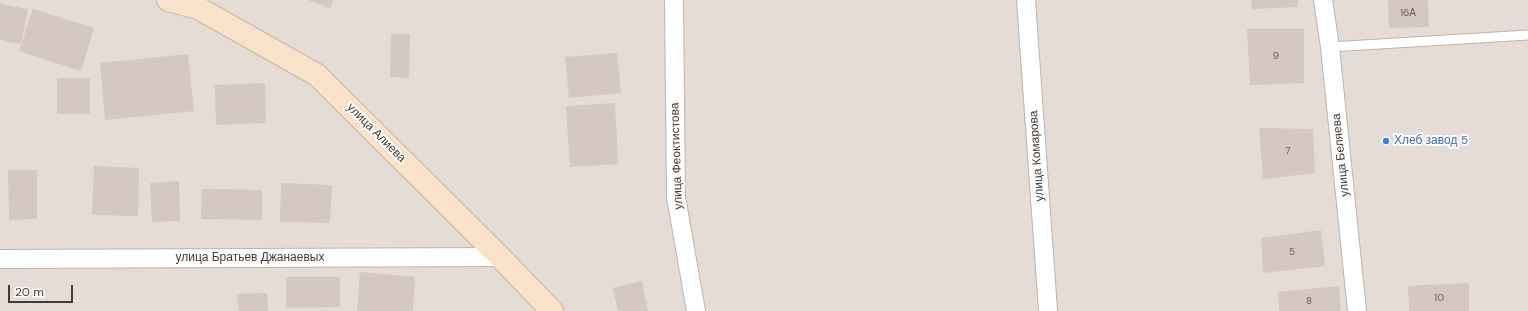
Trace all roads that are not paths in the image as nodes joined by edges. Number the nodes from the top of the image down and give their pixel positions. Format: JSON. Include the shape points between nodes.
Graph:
{"nodes":[{"id":1,"x":168,"y":0,"type":"edge"},
{"id":2,"x":674,"y":0,"type":"edge"},
{"id":3,"x":1026,"y":0,"type":"edge"},
{"id":4,"x":1323,"y":0,"type":"edge"},
{"id":5,"x":1528,"y":35,"type":"edge"},
{"id":6,"x":1330,"y":48,"type":"junction"},
{"id":7,"x":500,"y":257,"type":"junction"},
{"id":8,"x":0,"y":259,"type":"edge"},
{"id":9,"x":552,"y":311,"type":"edge"},
{"id":10,"x":696,"y":311,"type":"edge"},
{"id":11,"x":1048,"y":311,"type":"edge"},
{"id":12,"x":1357,"y":311,"type":"edge"}],
"edges":[{"from":1,"to":7,"type":"street","name":"улица Алиева","via":[[198,8],[317,75]]},
{"from":2,"to":10,"type":"street","name":"улица Феоктистова","via":[[676,197]]},
{"from":3,"to":11,"type":"street","name":"улица Комарова"},
{"from":4,"to":6,"type":"street","name":"улица Беляева"},
{"from":5,"to":6,"type":"lane"},
{"from":6,"to":12,"type":"street","name":"улица Беляева"},
{"from":7,"to":8,"type":"street","name":"улица Братьев Джанаевых"},
{"from":7,"to":9,"type":"street","name":"улица Алиева"}]}
